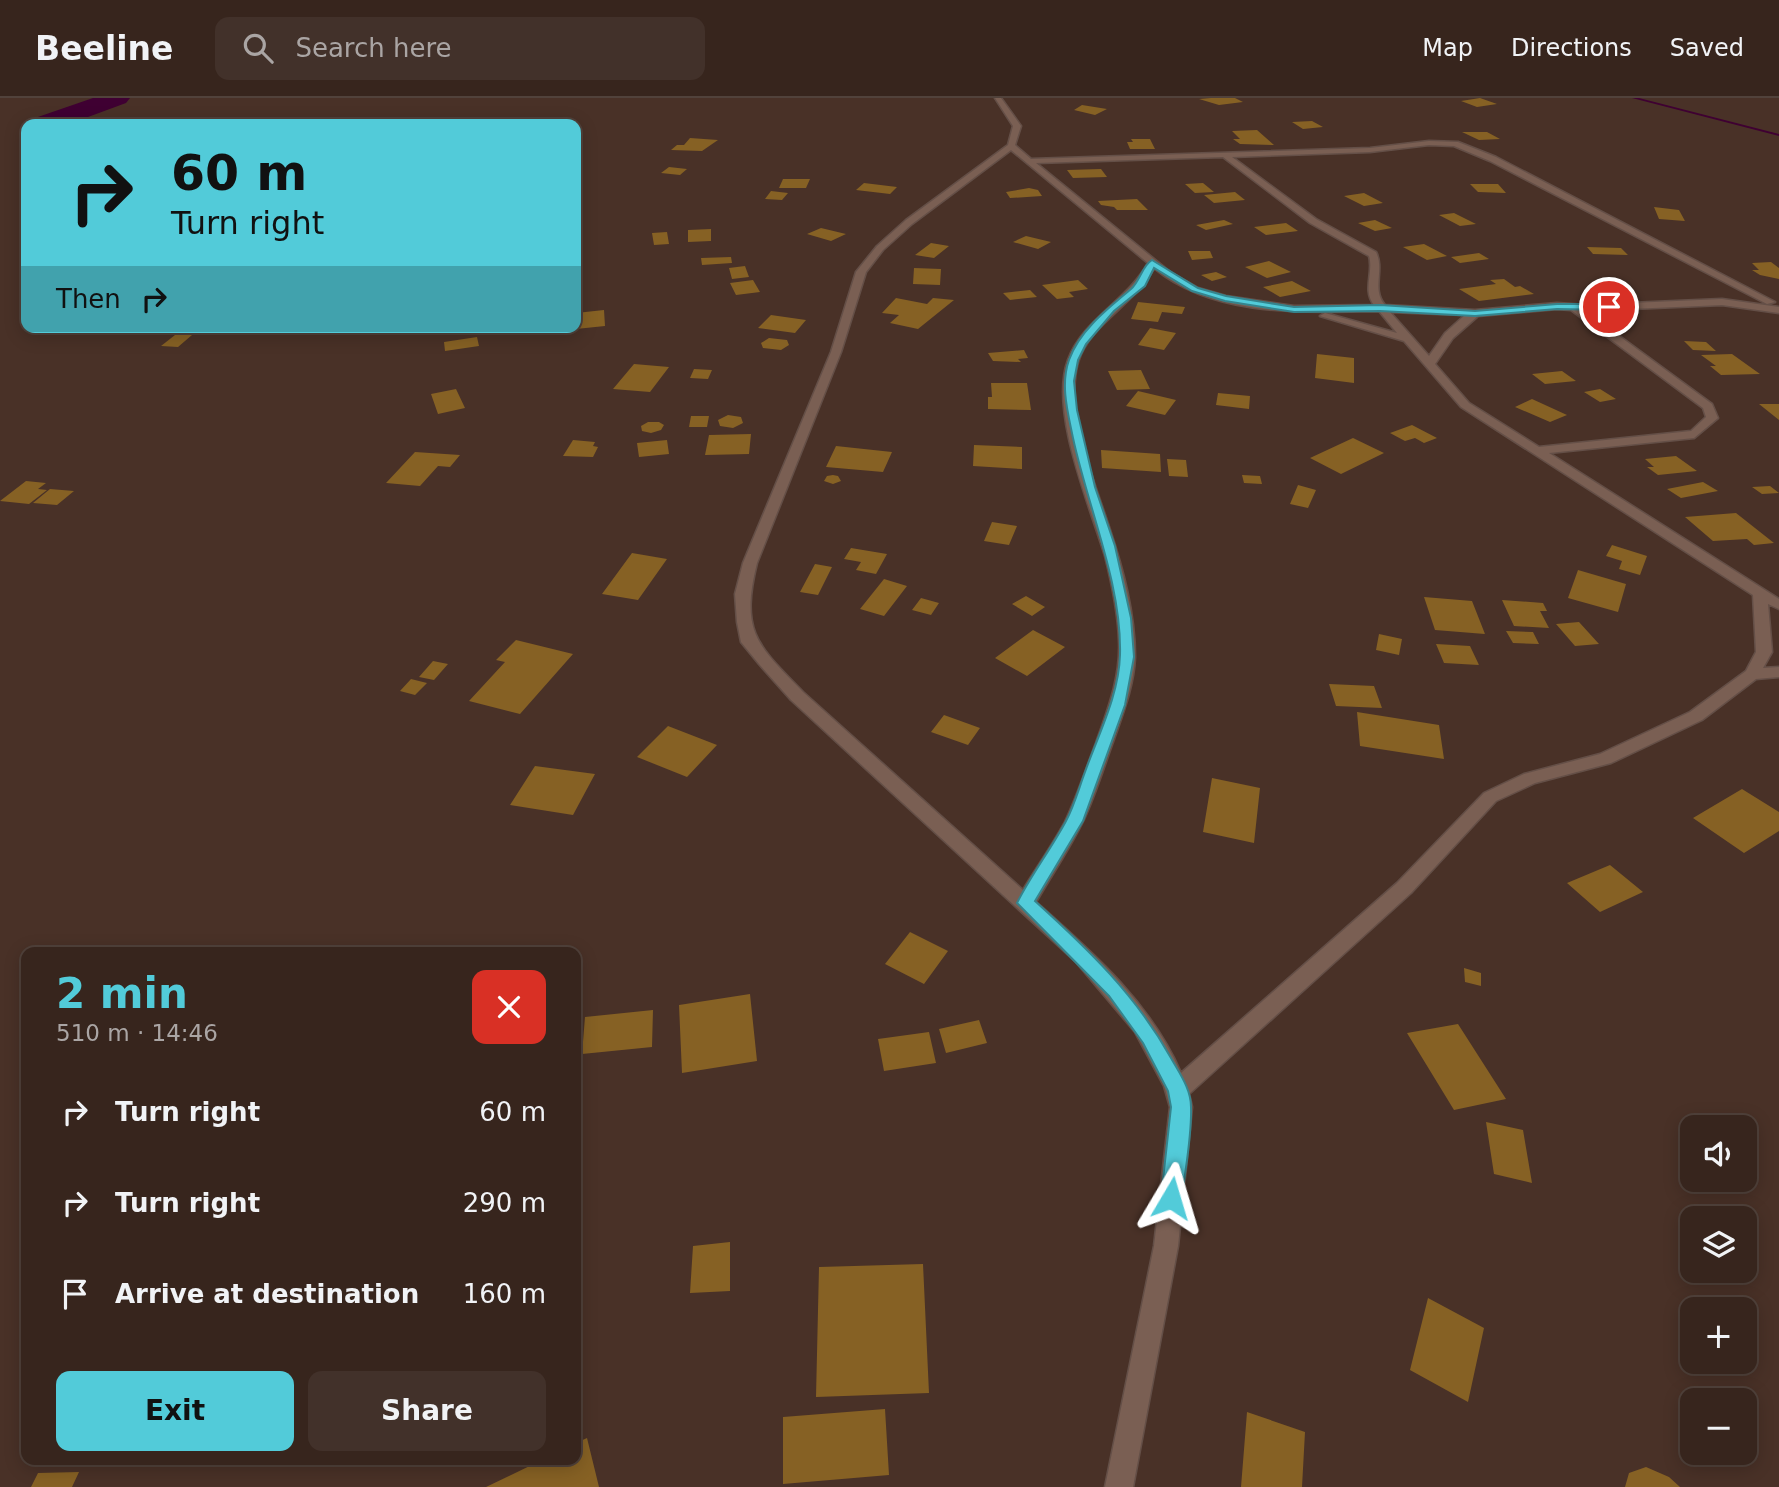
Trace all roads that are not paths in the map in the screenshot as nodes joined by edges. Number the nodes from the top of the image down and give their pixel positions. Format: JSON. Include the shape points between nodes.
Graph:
{"nodes":[{"id":1,"x":998,"y":98,"type":"edge"},
{"id":2,"x":1011,"y":146,"type":"junction"},
{"id":3,"x":1224,"y":154,"type":"junction"},
{"id":4,"x":1027,"y":161,"type":"junction"},
{"id":5,"x":1152,"y":263,"type":"junction"},
{"id":6,"x":1573,"y":307,"type":"junction"},
{"id":7,"x":1380,"y":308,"type":"junction"},
{"id":8,"x":1779,"y":308,"type":"edge"},
{"id":9,"x":1294,"y":309,"type":"junction"},
{"id":10,"x":1475,"y":313,"type":"junction"},
{"id":11,"x":1408,"y":339,"type":"junction"},
{"id":12,"x":1430,"y":364,"type":"junction"},
{"id":13,"x":1537,"y":451,"type":"junction"},
{"id":14,"x":1760,"y":594,"type":"junction"},
{"id":15,"x":1779,"y":606,"type":"edge"},
{"id":16,"x":1779,"y":672,"type":"edge"},
{"id":17,"x":1752,"y":674,"type":"junction"},
{"id":18,"x":1025,"y":903,"type":"junction"},
{"id":19,"x":1178,"y":1089,"type":"junction"},
{"id":20,"x":1119,"y":1487,"type":"edge"}],
"edges":[{"from":1,"to":2,"type":"street","via":[[1017,126]]},
{"from":2,"to":4,"type":"street"},
{"from":2,"to":18,"type":"street","via":[[909,222],[861,272],[836,352],[750,563],[742,594],[749,642],[764,661]]},
{"from":3,"to":4,"type":"street"},
{"from":3,"to":7,"type":"street","via":[[1314,221],[1370,250],[1376,260],[1372,287]]},
{"from":3,"to":8,"type":"street","via":[[1455,144],[1493,159]]},
{"from":4,"to":5,"type":"street"},
{"from":5,"to":9,"type":"street","via":[[1195,290]]},
{"from":5,"to":18,"type":"street","via":[[1142,284],[1111,309],[1082,343],[1071,370],[1072,410],[1108,546],[1124,618],[1127,657],[1117,705],[1074,821]]},
{"from":6,"to":8,"type":"street","via":[[1722,302]]},
{"from":6,"to":10,"type":"street"},
{"from":6,"to":13,"type":"street","via":[[1708,406],[1712,418],[1694,434]]},
{"from":7,"to":9,"type":"street"},
{"from":7,"to":10,"type":"street"},
{"from":7,"to":11,"type":"street"},
{"from":9,"to":11,"type":"street"},
{"from":10,"to":12,"type":"street","via":[[1460,323]]},
{"from":11,"to":12,"type":"street"},
{"from":12,"to":13,"type":"street","via":[[1465,405]]},
{"from":13,"to":14,"type":"street"},
{"from":14,"to":15,"type":"street"},
{"from":14,"to":17,"type":"street","via":[[1764,652]]},
{"from":16,"to":17,"type":"street"},
{"from":17,"to":19,"type":"street","via":[[1696,716],[1605,759],[1530,778],[1490,797],[1404,888]]},
{"from":18,"to":19,"type":"street","via":[[1116,990]]},
{"from":19,"to":20,"type":"street","via":[[1181,1116],[1166,1246]]}]}
